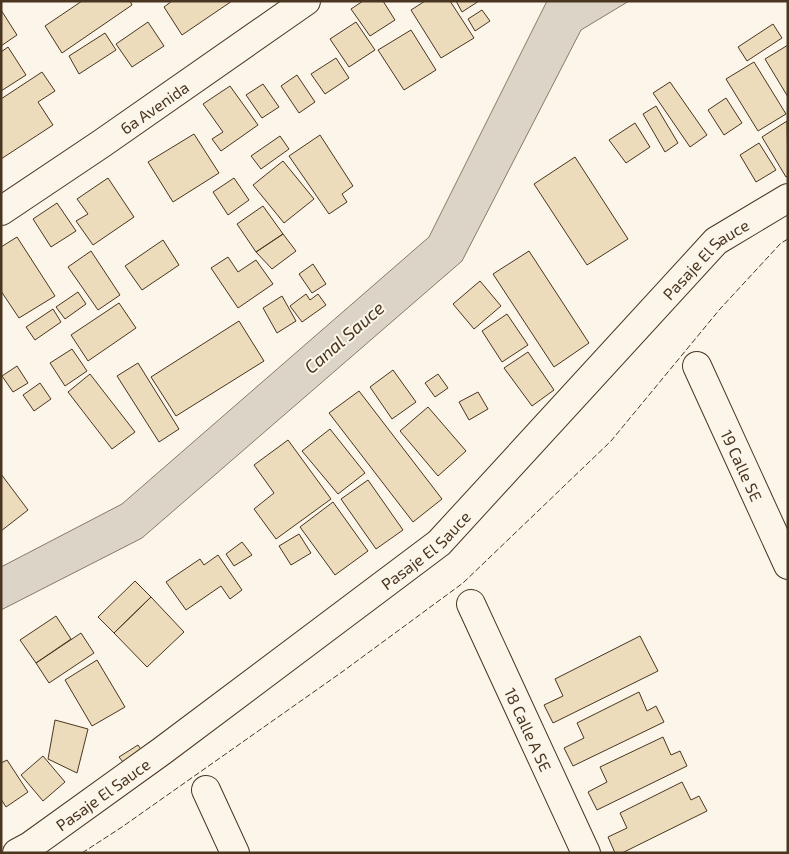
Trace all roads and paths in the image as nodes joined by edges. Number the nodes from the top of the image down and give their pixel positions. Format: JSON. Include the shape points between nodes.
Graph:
{"nodes":[{"id":1,"x":306,"y":1,"type":"edge"},
{"id":2,"x":788,"y":198,"type":"edge"},
{"id":3,"x":1,"y":210,"type":"edge"},
{"id":4,"x":697,"y":366,"type":"dead end"},
{"id":5,"x":788,"y":565,"type":"edge"},
{"id":6,"x":471,"y":604,"type":"dead end"},
{"id":7,"x":206,"y":790,"type":"dead end"},
{"id":8,"x":17,"y":853,"type":"edge"},
{"id":9,"x":235,"y":853,"type":"edge"},
{"id":10,"x":586,"y":853,"type":"edge"}],
"edges":[{"from":1,"to":3,"type":"street","name":"6a Avenida","via":[[102,144]]},
{"from":2,"to":8,"type":"street","name":"Pasaje El Sauce","via":[[716,241],[439,544],[162,752]]},
{"from":4,"to":5,"type":"street","name":"19 Calle SE"},
{"from":6,"to":10,"type":"street","name":"18 Calle A SE"},
{"from":7,"to":9,"type":"street"}]}
